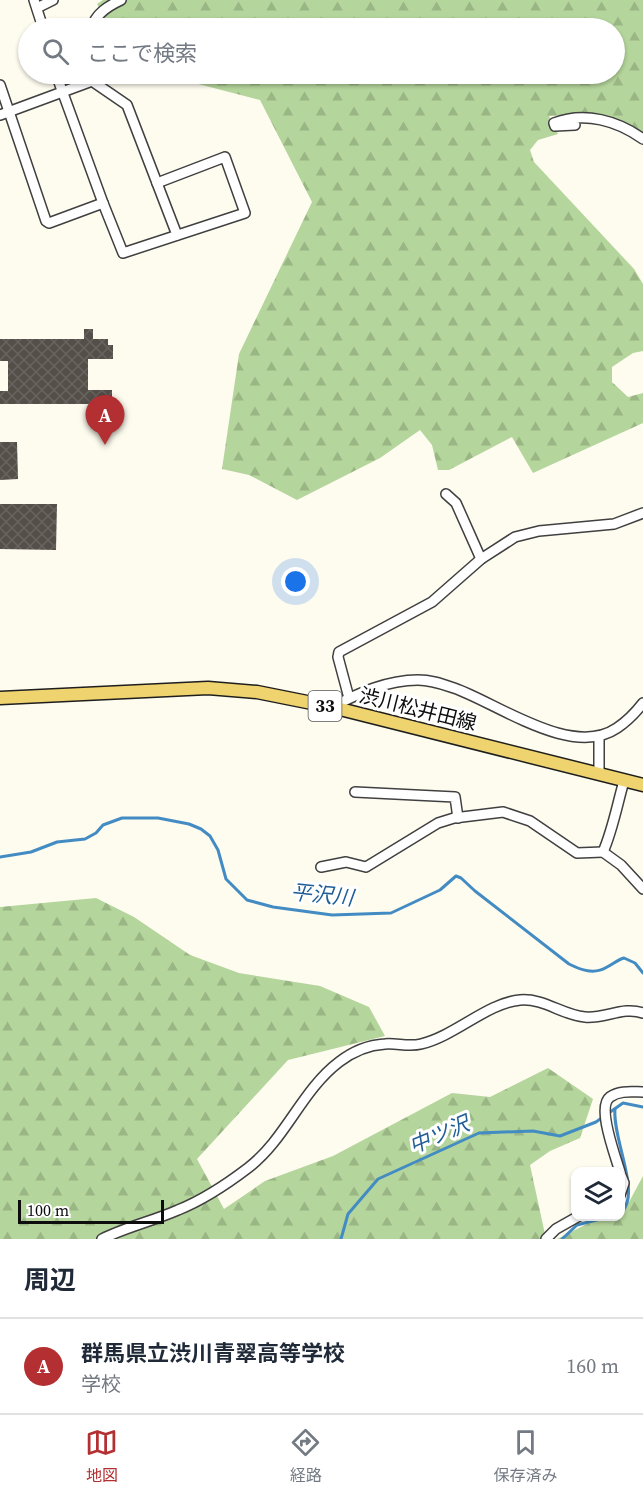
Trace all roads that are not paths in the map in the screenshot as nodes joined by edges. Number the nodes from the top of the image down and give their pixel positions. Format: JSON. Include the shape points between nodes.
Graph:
{"nodes":[{"id":1,"x":53,"y":0,"type":"edge"},
{"id":2,"x":121,"y":0,"type":"edge"},
{"id":3,"x":35,"y":4,"type":"edge"},
{"id":4,"x":96,"y":18,"type":"edge"},
{"id":5,"x":59,"y":84,"type":"edge"},
{"id":6,"x":79,"y":84,"type":"edge"},
{"id":7,"x":101,"y":84,"type":"edge"},
{"id":8,"x":0,"y":85,"type":"edge"},
{"id":9,"x":62,"y":93,"type":"junction"},
{"id":10,"x":4,"y":113,"type":"edge"},
{"id":11,"x":575,"y":125,"type":"dead end"},
{"id":12,"x":643,"y":139,"type":"edge"},
{"id":13,"x":157,"y":183,"type":"junction"},
{"id":14,"x":103,"y":203,"type":"junction"},
{"id":15,"x":177,"y":235,"type":"junction"},
{"id":16,"x":446,"y":494,"type":"dead end"},
{"id":17,"x":643,"y":513,"type":"edge"},
{"id":18,"x":481,"y":559,"type":"junction"},
{"id":19,"x":0,"y":698,"type":"edge"},
{"id":20,"x":349,"y":698,"type":"junction"},
{"id":21,"x":643,"y":703,"type":"edge"},
{"id":22,"x":332,"y":707,"type":"junction"},
{"id":23,"x":600,"y":736,"type":"junction"},
{"id":24,"x":599,"y":774,"type":"junction"},
{"id":25,"x":624,"y":781,"type":"junction"},
{"id":26,"x":643,"y":785,"type":"edge"},
{"id":27,"x":355,"y":792,"type":"dead end"},
{"id":28,"x":458,"y":818,"type":"junction"},
{"id":29,"x":603,"y":852,"type":"junction"},
{"id":30,"x":321,"y":867,"type":"dead end"},
{"id":31,"x":643,"y":889,"type":"edge"},
{"id":32,"x":643,"y":1013,"type":"edge"},
{"id":33,"x":643,"y":1092,"type":"edge"},
{"id":34,"x":619,"y":1167,"type":"edge"},
{"id":35,"x":571,"y":1221,"type":"edge"},
{"id":36,"x":102,"y":1239,"type":"edge"},
{"id":37,"x":546,"y":1239,"type":"edge"}],
"edges":[{"from":1,"to":3,"type":"street"},
{"from":2,"to":4,"type":"street"},
{"from":5,"to":9,"type":"street"},
{"from":6,"to":9,"type":"street"},
{"from":7,"to":13,"type":"street","via":[[127,105]]},
{"from":8,"to":10,"type":"street"},
{"from":9,"to":10,"type":"street"},
{"from":9,"to":14,"type":"street"},
{"from":10,"to":14,"type":"street","via":[[46,221]]},
{"from":11,"to":12,"type":"street","via":[[554,123],[594,118],[612,122]]},
{"from":13,"to":15,"type":"street"},
{"from":13,"to":15,"type":"street","via":[[225,157],[245,213]]},
{"from":14,"to":15,"type":"street","via":[[123,253]]},
{"from":16,"to":18,"type":"street","via":[[456,503]]},
{"from":17,"to":18,"type":"street","via":[[614,524],[525,533]]},
{"from":18,"to":20,"type":"street","via":[[432,602],[339,652]]},
{"from":19,"to":22,"type":"main road","name":"渋川松井田線","number":"33","via":[[208,688],[256,692]]},
{"from":20,"to":22,"type":"street"},
{"from":20,"to":23,"type":"street","via":[[392,683],[439,682],[538,726],[584,738]]},
{"from":21,"to":23,"type":"street","via":[[616,729]]},
{"from":22,"to":24,"type":"main road","name":"渋川松井田線","number":"33"},
{"from":23,"to":24,"type":"street"},
{"from":24,"to":25,"type":"main road","name":"渋川松井田線","number":"33"},
{"from":25,"to":26,"type":"main road","name":"渋川松井田線","number":"33"},
{"from":25,"to":29,"type":"street"},
{"from":27,"to":28,"type":"street","via":[[455,797]]},
{"from":28,"to":29,"type":"street","via":[[503,812],[530,821],[577,854]]},
{"from":28,"to":30,"type":"street","via":[[438,822],[366,867],[346,862]]},
{"from":29,"to":31,"type":"street"},
{"from":32,"to":36,"type":"street","via":[[630,1010],[584,1017],[540,1002],[518,1000],[420,1044],[361,1048],[341,1060],[314,1086],[268,1151],[248,1168],[178,1210]]},
{"from":33,"to":34,"type":"street","via":[[623,1092],[609,1097],[605,1103],[606,1125]]},
{"from":35,"to":37,"type":"street"}]}
